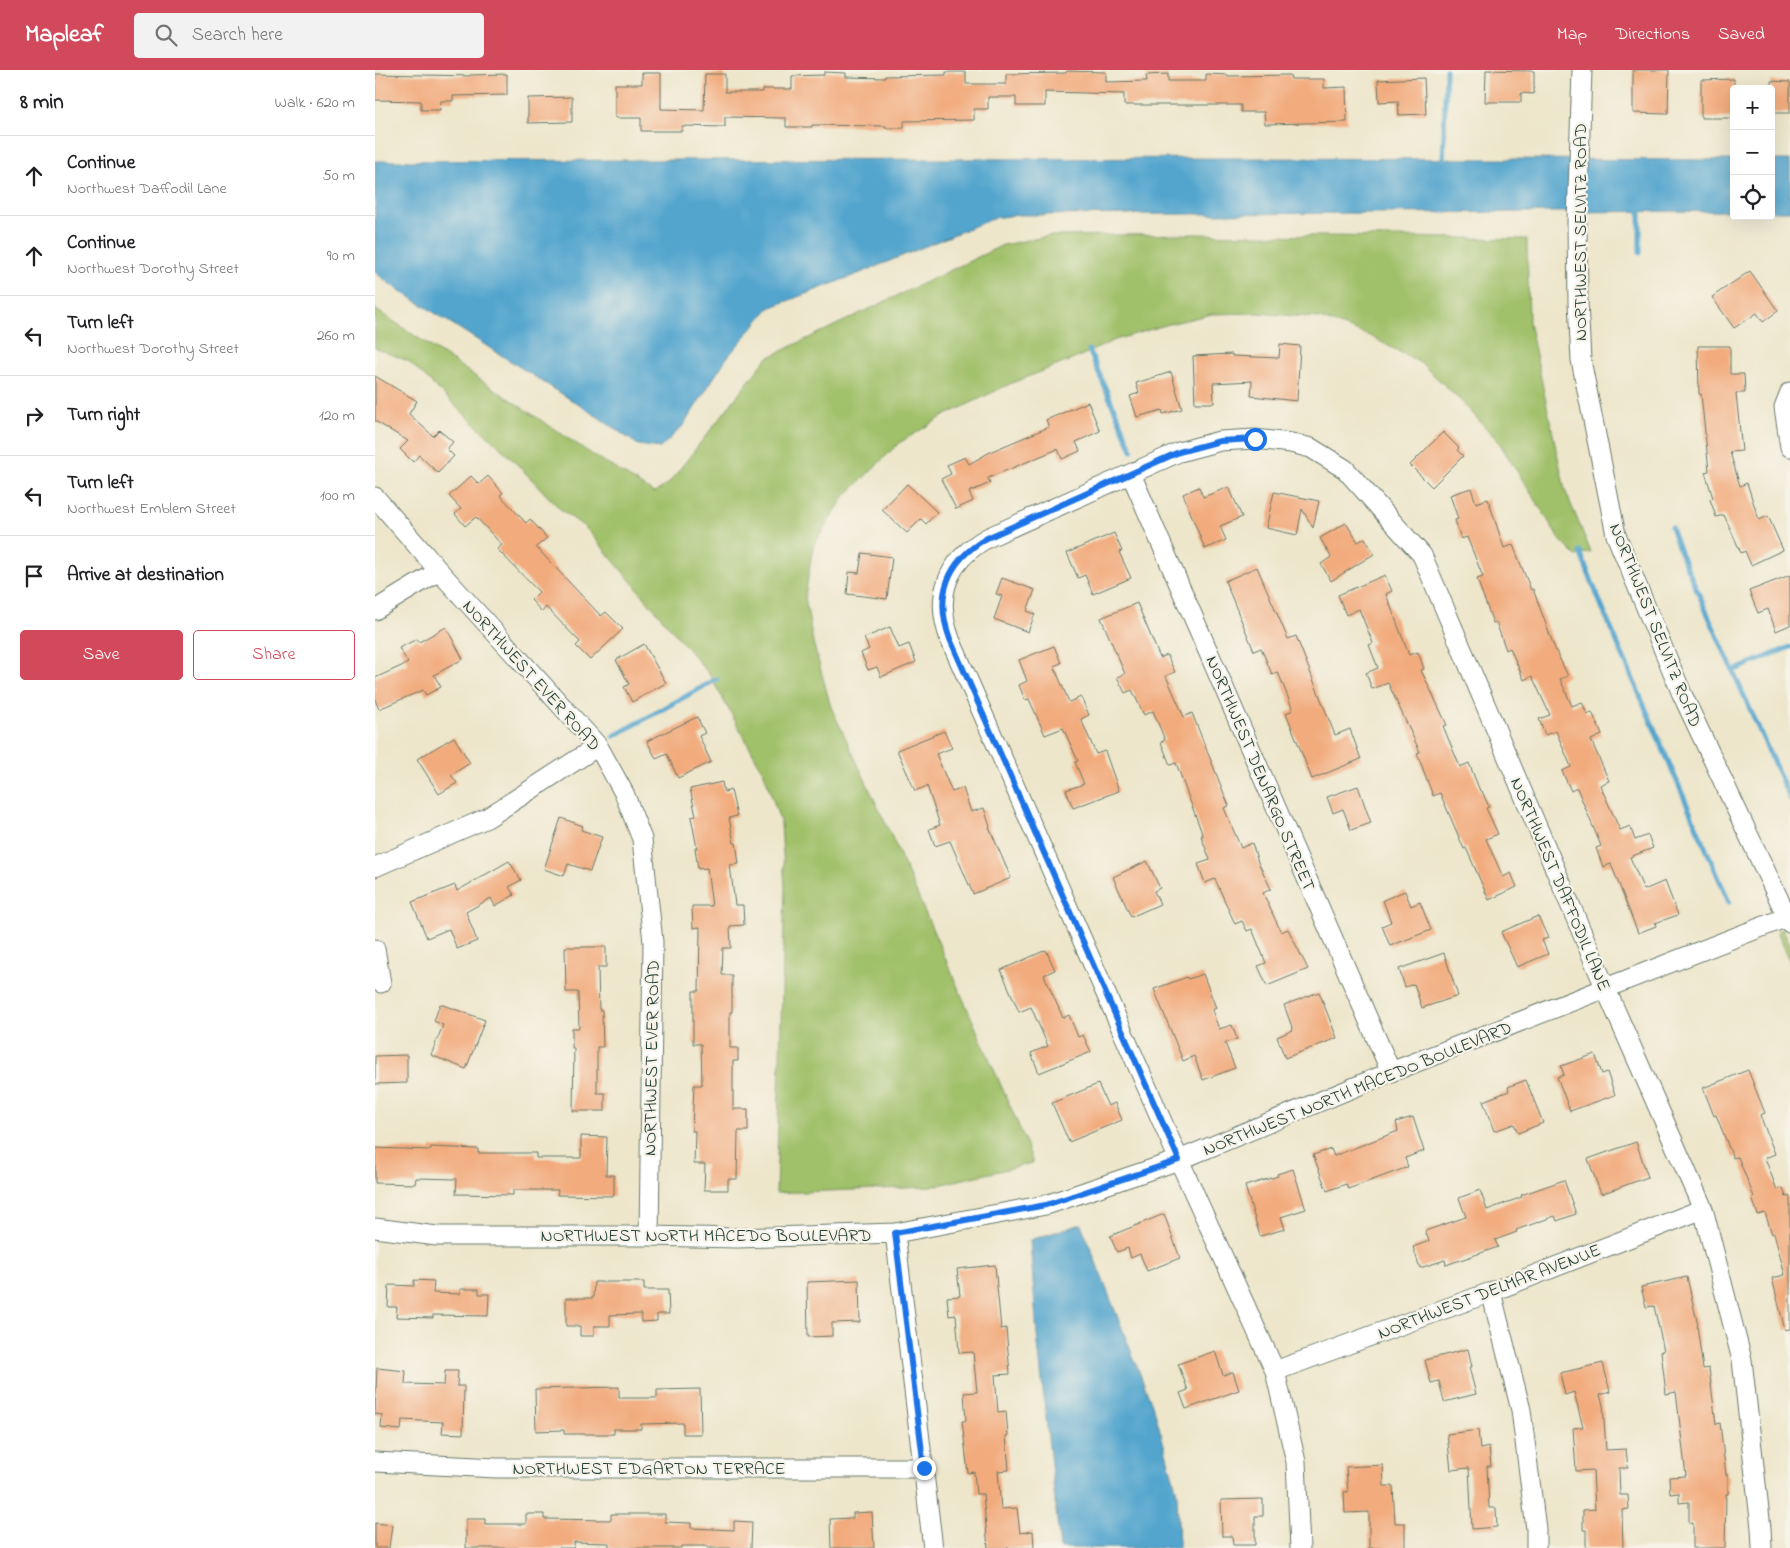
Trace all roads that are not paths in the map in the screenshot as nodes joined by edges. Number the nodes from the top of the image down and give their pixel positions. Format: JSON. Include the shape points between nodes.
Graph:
{"nodes":[{"id":1,"x":1581,"y":70,"type":"edge"},
{"id":2,"x":1790,"y":392,"type":"edge"},
{"id":3,"x":1790,"y":447,"type":"edge"},
{"id":4,"x":1131,"y":474,"type":"junction"},
{"id":5,"x":375,"y":497,"type":"edge"},
{"id":6,"x":439,"y":571,"type":"junction"},
{"id":7,"x":375,"y":610,"type":"edge"},
{"id":8,"x":598,"y":746,"type":"junction"},
{"id":9,"x":375,"y":867,"type":"edge"},
{"id":10,"x":1789,"y":919,"type":"edge"},
{"id":11,"x":375,"y":949,"type":"edge"},
{"id":12,"x":381,"y":984,"type":"dead end"},
{"id":13,"x":1605,"y":987,"type":"junction"},
{"id":14,"x":1391,"y":1072,"type":"junction"},
{"id":15,"x":1179,"y":1160,"type":"junction"},
{"id":16,"x":1703,"y":1210,"type":"junction"},
{"id":17,"x":375,"y":1228,"type":"edge"},
{"id":18,"x":895,"y":1233,"type":"junction"},
{"id":19,"x":649,"y":1236,"type":"junction"},
{"id":20,"x":1491,"y":1292,"type":"junction"},
{"id":21,"x":1275,"y":1371,"type":"junction"},
{"id":22,"x":375,"y":1462,"type":"edge"},
{"id":23,"x":924,"y":1468,"type":"junction"},
{"id":24,"x":933,"y":1548,"type":"edge"},
{"id":25,"x":1300,"y":1548,"type":"edge"},
{"id":26,"x":1536,"y":1548,"type":"edge"},
{"id":27,"x":1761,"y":1548,"type":"edge"}],
"edges":[{"from":1,"to":10,"type":"street","name":"NORTHWEST SELVITZ ROAD","via":[[1577,223],[1581,360],[1616,535],[1682,694]]},
{"from":2,"to":3,"type":"street","via":[[1785,407]]},
{"from":4,"to":13,"type":"street","name":"NORTHWEST DAFFODIL LANE","via":[[1202,445],[1255,439],[1311,448],[1345,469],[1422,555]]},
{"from":4,"to":14,"type":"street","name":"NORTHWEST DENARGO STREET"},
{"from":4,"to":15,"type":"street","name":"NORTHWEST DAFFODIL LANE","via":[[974,546],[952,570],[945,590],[943,612],[950,639]]},
{"from":5,"to":6,"type":"street","name":"NORTHWEST EVER ROAD"},
{"from":6,"to":7,"type":"street"},
{"from":6,"to":8,"type":"street","name":"NORTHWEST EVER ROAD"},
{"from":8,"to":9,"type":"street","via":[[487,818]]},
{"from":8,"to":19,"type":"street","name":"NORTHWEST EVER ROAD","via":[[624,793],[642,839],[653,942]]},
{"from":10,"to":13,"type":"street","name":"NORTHWEST NORTH MACEDO BOULEVARD"},
{"from":11,"to":12,"type":"street"},
{"from":13,"to":14,"type":"street","name":"NORTHWEST NORTH MACEDO BOULEVARD"},
{"from":13,"to":16,"type":"street","name":"NORTHWEST DAFFODIL LANE"},
{"from":14,"to":15,"type":"street","name":"NORTHWEST NORTH MACEDO BOULEVARD"},
{"from":15,"to":18,"type":"street","name":"NORTHWEST NORTH MACEDO BOULEVARD","via":[[1046,1205]]},
{"from":15,"to":21,"type":"street","name":"NORTHWEST DAFFODIL LANE"},
{"from":16,"to":20,"type":"street","name":"NORTHWEST DELMAR AVENUE"},
{"from":16,"to":27,"type":"street","name":"NORTHWEST DAFFODIL LANE","via":[[1742,1360]]},
{"from":17,"to":19,"type":"street","name":"NORTHWEST NORTH MACEDO BOULEVARD","via":[[437,1236]]},
{"from":18,"to":19,"type":"street","name":"NORTHWEST NORTH MACEDO BOULEVARD","via":[[737,1238]]},
{"from":18,"to":23,"type":"street"},
{"from":20,"to":21,"type":"street","name":"NORTHWEST DELMAR AVENUE"},
{"from":20,"to":26,"type":"street","via":[[1521,1410]]},
{"from":21,"to":25,"type":"street","name":"NORTHWEST DAFFODIL LANE","via":[[1296,1462]]},
{"from":22,"to":23,"type":"street","name":"NORTHWEST EDGARTON TERRACE","via":[[497,1468]]},
{"from":23,"to":24,"type":"street"}]}
